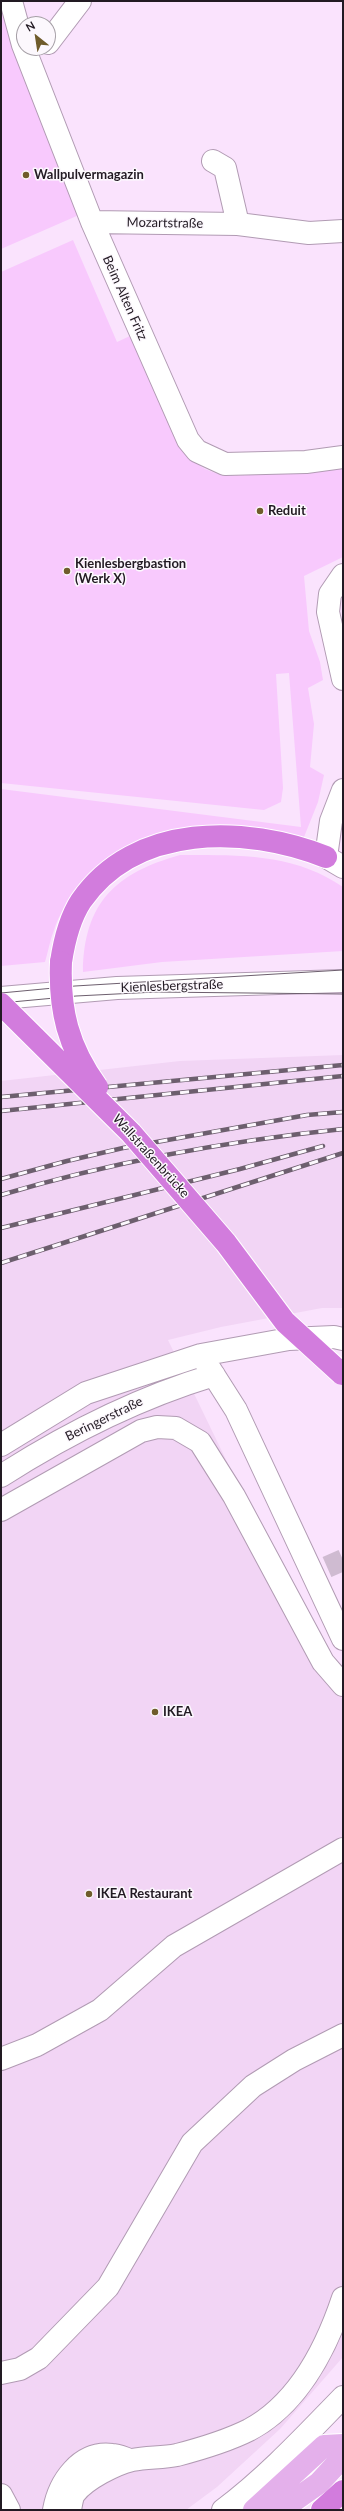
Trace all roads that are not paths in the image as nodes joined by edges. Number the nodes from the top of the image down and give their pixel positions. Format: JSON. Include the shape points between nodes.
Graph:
{"nodes":[{"id":1,"x":11,"y":1,"type":"edge"},
{"id":2,"x":80,"y":1,"type":"edge"},
{"id":3,"x":17,"y":16,"type":"edge"},
{"id":4,"x":56,"y":32,"type":"edge"},
{"id":5,"x":34,"y":56,"type":"edge"},
{"id":6,"x":213,"y":161,"type":"dead end"},
{"id":7,"x":92,"y":222,"type":"junction"},
{"id":8,"x":238,"y":224,"type":"junction"},
{"id":9,"x":343,"y":231,"type":"edge"},
{"id":10,"x":343,"y":456,"type":"edge"},
{"id":11,"x":343,"y":575,"type":"edge"},
{"id":12,"x":343,"y":680,"type":"edge"},
{"id":13,"x":343,"y":790,"type":"edge"},
{"id":14,"x":343,"y":841,"type":"edge"},
{"id":15,"x":334,"y":862,"type":"edge"},
{"id":16,"x":343,"y":982,"type":"edge"},
{"id":17,"x":1,"y":998,"type":"edge"},
{"id":18,"x":1,"y":1004,"type":"edge"},
{"id":19,"x":131,"y":1133,"type":"junction"},
{"id":20,"x":343,"y":1339,"type":"edge"},
{"id":21,"x":201,"y":1355,"type":"junction"},
{"id":22,"x":214,"y":1375,"type":"junction"},
{"id":23,"x":343,"y":1375,"type":"edge"},
{"id":24,"x":1,"y":1445,"type":"edge"},
{"id":25,"x":1,"y":1476,"type":"edge"},
{"id":26,"x":1,"y":1510,"type":"edge"},
{"id":27,"x":343,"y":1639,"type":"edge"},
{"id":28,"x":343,"y":1685,"type":"edge"},
{"id":29,"x":343,"y":1849,"type":"edge"},
{"id":30,"x":342,"y":2035,"type":"edge"},
{"id":31,"x":1,"y":2059,"type":"edge"},
{"id":32,"x":343,"y":2298,"type":"edge"},
{"id":33,"x":11,"y":2371,"type":"edge"},
{"id":34,"x":1,"y":2389,"type":"edge"},
{"id":35,"x":343,"y":2396,"type":"edge"},
{"id":36,"x":343,"y":2445,"type":"edge"},
{"id":37,"x":343,"y":2457,"type":"edge"},
{"id":38,"x":131,"y":2460,"type":"junction"},
{"id":39,"x":1,"y":2495,"type":"edge"},
{"id":40,"x":335,"y":2495,"type":"edge"},
{"id":41,"x":9,"y":2510,"type":"edge"},
{"id":42,"x":54,"y":2510,"type":"edge"},
{"id":43,"x":70,"y":2510,"type":"edge"},
{"id":44,"x":223,"y":2510,"type":"edge"},
{"id":45,"x":254,"y":2510,"type":"edge"},
{"id":46,"x":281,"y":2510,"type":"edge"},
{"id":47,"x":299,"y":2510,"type":"edge"}],
"edges":[{"from":1,"to":3,"type":"street","name":"Beim Alten Fritz"},
{"from":2,"to":4,"type":"street"},
{"from":5,"to":7,"type":"street","name":"Beim Alten Fritz"},
{"from":6,"to":8,"type":"street","via":[[225,168]]},
{"from":7,"to":8,"type":"street","name":"Mozartstraße"},
{"from":7,"to":10,"type":"street","name":"Beim Alten Fritz","via":[[188,440],[197,451],[225,464],[306,462]]},
{"from":8,"to":9,"type":"street","name":"Mozartstraße","via":[[310,233]]},
{"from":11,"to":12,"type":"street","via":[[330,594],[328,612]]},
{"from":13,"to":15,"type":"street","via":[[331,821]]},
{"from":14,"to":15,"type":"street"},
{"from":15,"to":19,"type":"highway","bridge":true,"via":[[287,844],[230,837],[176,839],[148,847],[116,864],[98,880],[80,902],[68,931],[61,962],[61,1005],[71,1040],[86,1071]]},
{"from":16,"to":17,"type":"street","name":"Kienlesbergstraße","via":[[117,988]]},
{"from":18,"to":19,"type":"highway","name":"Wallstraßenbrücke","bridge":true},
{"from":19,"to":23,"type":"highway","name":"Wallstraßenbrücke","bridge":true,"via":[[221,1237],[285,1322]]},
{"from":20,"to":21,"type":"street","name":"Beringerstraße","via":[[289,1339]]},
{"from":21,"to":22,"type":"street"},
{"from":21,"to":24,"type":"street","name":"Beringerstraße","via":[[86,1393]]},
{"from":22,"to":25,"type":"street","name":"Beringerstraße","via":[[133,1403],[45,1448]]},
{"from":22,"to":27,"type":"street","via":[[236,1410],[319,1569]]},
{"from":26,"to":28,"type":"street","via":[[141,1431],[157,1426],[176,1428],[200,1442],[234,1496],[323,1662]]},
{"from":29,"to":31,"type":"street","via":[[174,1946],[100,2010],[37,2046]]},
{"from":30,"to":33,"type":"street","via":[[294,2060],[253,2086],[192,2143],[108,2287],[39,2358]]},
{"from":32,"to":38,"type":"street","via":[[308,2375],[275,2411],[249,2430],[214,2444],[176,2455]]},
{"from":33,"to":34,"type":"street"},
{"from":35,"to":44,"type":"street","via":[[297,2444]]},
{"from":36,"to":45,"type":"main road","via":[[324,2446]]},
{"from":37,"to":46,"type":"main road","via":[[319,2483]]},
{"from":38,"to":42,"type":"street","via":[[112,2455],[91,2457],[68,2475],[56,2495]]},
{"from":38,"to":43,"type":"street","via":[[101,2472],[74,2493]]},
{"from":39,"to":41,"type":"street"},
{"from":40,"to":47,"type":"main road"}]}
